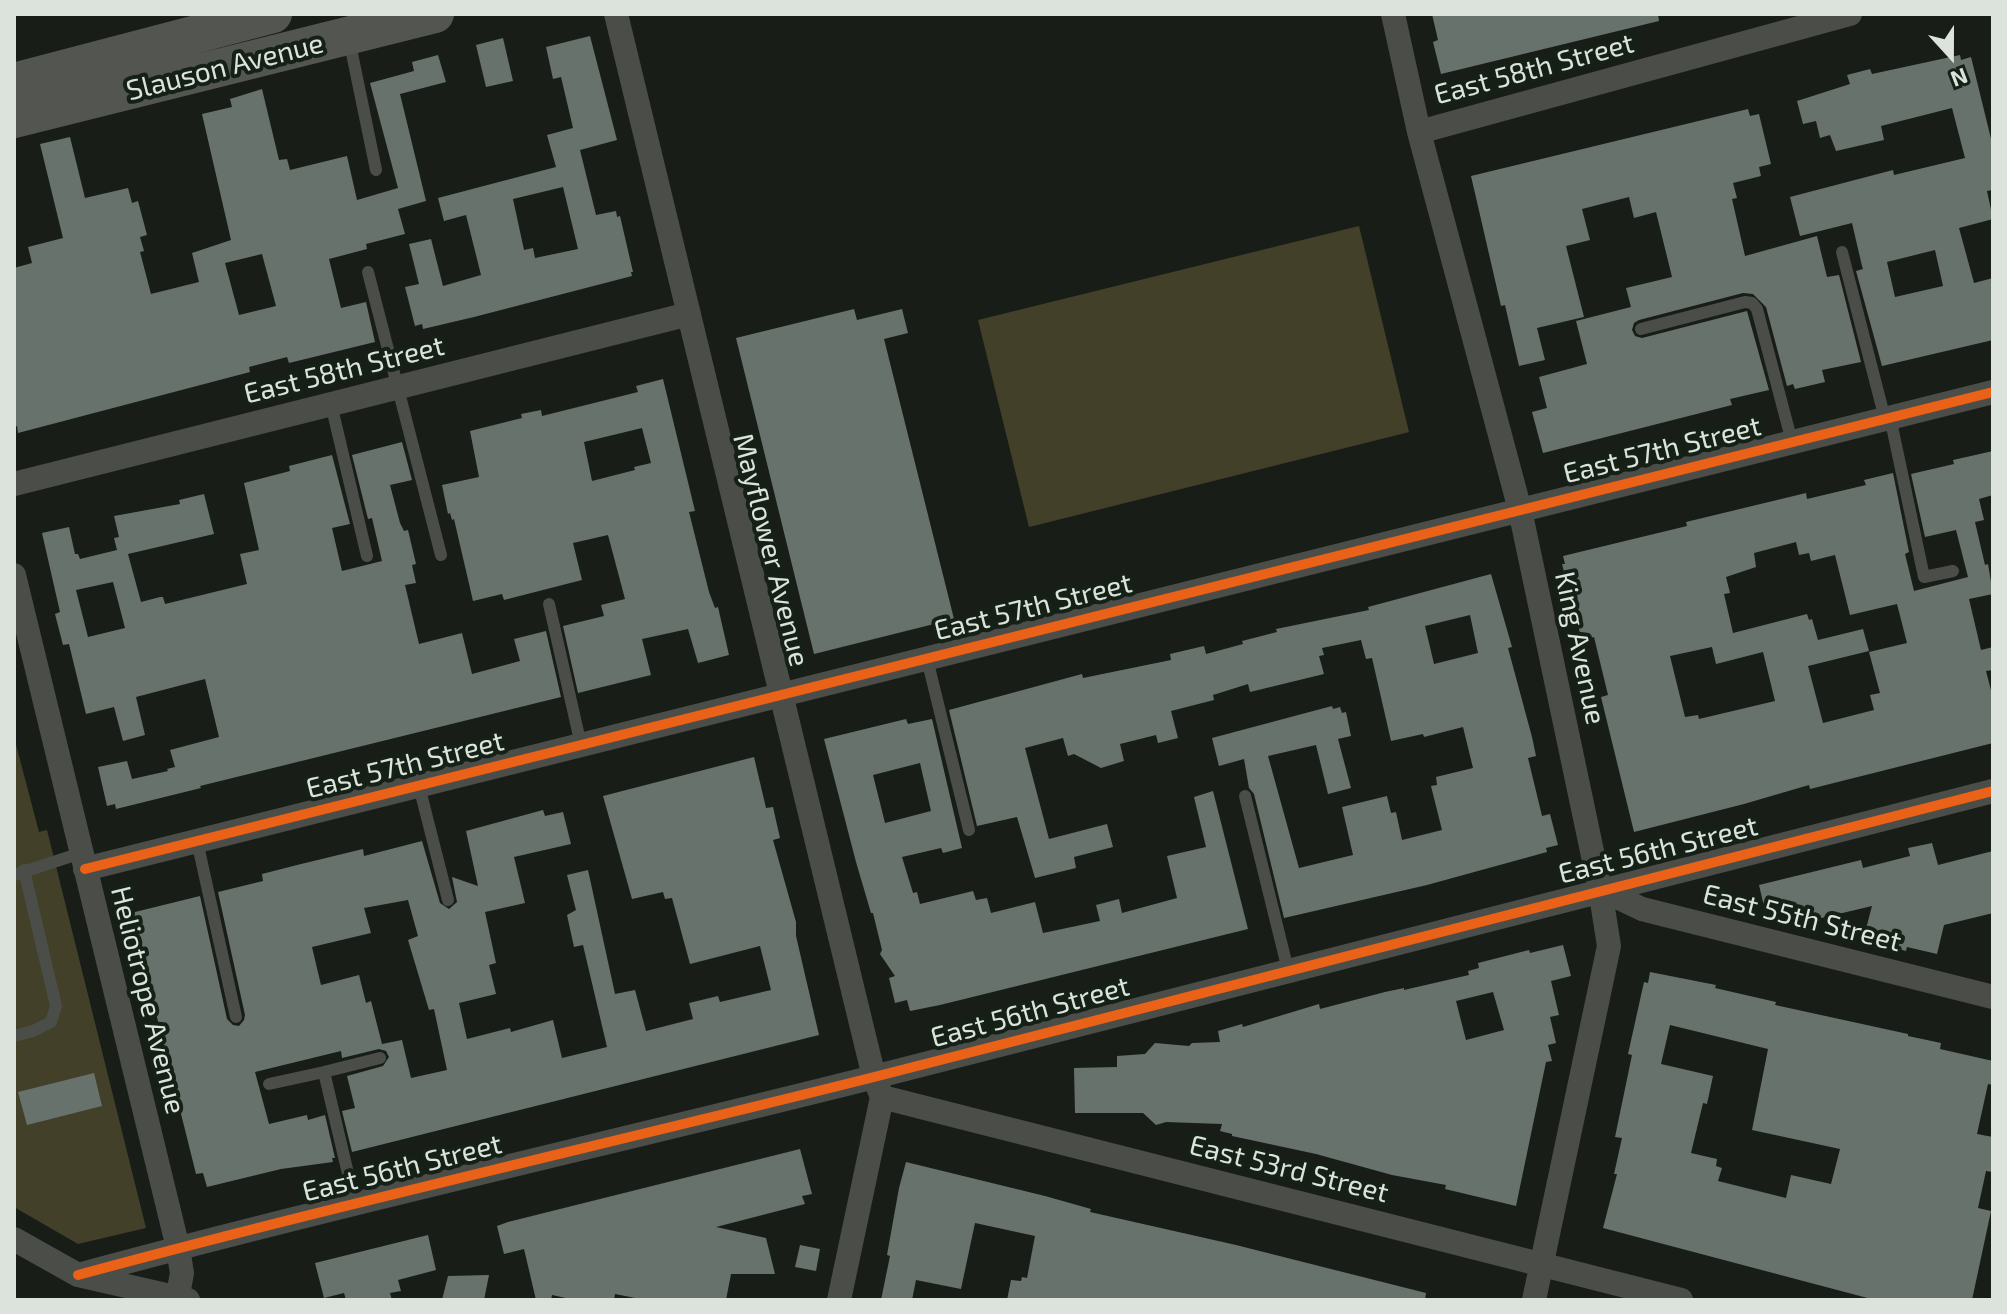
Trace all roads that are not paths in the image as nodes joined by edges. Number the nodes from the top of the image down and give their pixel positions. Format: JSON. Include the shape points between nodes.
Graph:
{"nodes":[{"id":1,"x":273,"y":14,"type":"edge"},
{"id":2,"x":435,"y":14,"type":"edge"},
{"id":3,"x":616,"y":14,"type":"edge"},
{"id":4,"x":1393,"y":14,"type":"edge"},
{"id":5,"x":1850,"y":14,"type":"edge"},
{"id":6,"x":348,"y":36,"type":"junction"},
{"id":7,"x":14,"y":82,"type":"edge"},
{"id":8,"x":14,"y":119,"type":"edge"},
{"id":9,"x":1419,"y":132,"type":"junction"},
{"id":10,"x":376,"y":170,"type":"dead end"},
{"id":11,"x":1842,"y":252,"type":"dead end"},
{"id":12,"x":368,"y":272,"type":"dead end"},
{"id":13,"x":689,"y":314,"type":"junction"},
{"id":14,"x":1641,"y":329,"type":"dead end"},
{"id":15,"x":396,"y":388,"type":"junction"},
{"id":16,"x":1993,"y":392,"type":"edge"},
{"id":17,"x":331,"y":404,"type":"junction"},
{"id":18,"x":1888,"y":418,"type":"junction"},
{"id":19,"x":1792,"y":442,"type":"junction"},
{"id":20,"x":14,"y":484,"type":"edge"},
{"id":21,"x":1520,"y":510,"type":"junction"},
{"id":22,"x":441,"y":555,"type":"dead end"},
{"id":23,"x":367,"y":556,"type":"dead end"},
{"id":24,"x":1953,"y":571,"type":"dead end"},
{"id":25,"x":14,"y":575,"type":"edge"},
{"id":26,"x":549,"y":604,"type":"dead end"},
{"id":27,"x":927,"y":659,"type":"junction"},
{"id":28,"x":781,"y":695,"type":"junction"},
{"id":29,"x":581,"y":745,"type":"junction"},
{"id":30,"x":419,"y":786,"type":"junction"},
{"id":31,"x":1993,"y":791,"type":"edge"},
{"id":32,"x":1245,"y":796,"type":"dead end"},
{"id":33,"x":969,"y":830,"type":"dead end"},
{"id":34,"x":197,"y":841,"type":"junction"},
{"id":35,"x":83,"y":861,"type":"junction"},
{"id":36,"x":19,"y":872,"type":"edge"},
{"id":37,"x":1600,"y":889,"type":"junction"},
{"id":38,"x":448,"y":900,"type":"dead end"},
{"id":39,"x":1288,"y":970,"type":"junction"},
{"id":40,"x":1993,"y":997,"type":"edge"},
{"id":41,"x":236,"y":1017,"type":"dead end"},
{"id":42,"x":14,"y":1036,"type":"edge"},
{"id":43,"x":380,"y":1058,"type":"dead end"},
{"id":44,"x":324,"y":1072,"type":"junction"},
{"id":45,"x":269,"y":1084,"type":"dead end"},
{"id":46,"x":878,"y":1087,"type":"junction"},
{"id":47,"x":355,"y":1203,"type":"junction"},
{"id":48,"x":14,"y":1239,"type":"edge"},
{"id":49,"x":178,"y":1248,"type":"junction"},
{"id":50,"x":1541,"y":1265,"type":"junction"},
{"id":51,"x":78,"y":1275,"type":"junction"},
{"id":52,"x":181,"y":1299,"type":"edge"},
{"id":53,"x":839,"y":1300,"type":"edge"},
{"id":54,"x":1534,"y":1300,"type":"edge"},
{"id":55,"x":1681,"y":1300,"type":"edge"}],
"edges":[{"from":1,"to":7,"type":"main road","name":"Slauson Avenue"},
{"from":2,"to":6,"type":"main road","name":"Slauson Avenue"},
{"from":3,"to":13,"type":"street","name":"Mayflower Avenue"},
{"from":4,"to":9,"type":"street","name":"King Avenue"},
{"from":5,"to":9,"type":"street","name":"East 58th Street"},
{"from":6,"to":8,"type":"main road","name":"Slauson Avenue"},
{"from":6,"to":10,"type":"lane"},
{"from":9,"to":21,"type":"street","name":"King Avenue"},
{"from":11,"to":18,"type":"lane"},
{"from":12,"to":15,"type":"lane"},
{"from":13,"to":15,"type":"street","name":"East 58th Street"},
{"from":13,"to":28,"type":"street","name":"Mayflower Avenue"},
{"from":14,"to":19,"type":"lane","via":[[1752,303]]},
{"from":15,"to":17,"type":"street","name":"East 58th Street"},
{"from":15,"to":22,"type":"lane"},
{"from":16,"to":18,"type":"street","name":"East 57th Street"},
{"from":17,"to":20,"type":"street","name":"East 58th Street"},
{"from":17,"to":23,"type":"lane"},
{"from":18,"to":19,"type":"street","name":"East 57th Street"},
{"from":18,"to":24,"type":"lane","via":[[1924,577]]},
{"from":19,"to":21,"type":"street","name":"East 57th Street"},
{"from":21,"to":27,"type":"street","name":"East 57th Street"},
{"from":21,"to":37,"type":"street","name":"King Avenue"},
{"from":25,"to":35,"type":"street","name":"Heliotrope Avenue"},
{"from":26,"to":29,"type":"lane"},
{"from":27,"to":28,"type":"street","name":"East 57th Street"},
{"from":27,"to":33,"type":"lane"},
{"from":28,"to":29,"type":"street","name":"East 57th Street"},
{"from":28,"to":46,"type":"street","name":"Mayflower Avenue"},
{"from":29,"to":30,"type":"street","name":"East 57th Street"},
{"from":30,"to":34,"type":"street","name":"East 57th Street"},
{"from":30,"to":38,"type":"lane"},
{"from":31,"to":37,"type":"street","name":"East 56th Street"},
{"from":32,"to":39,"type":"lane"},
{"from":34,"to":35,"type":"street","name":"East 57th Street"},
{"from":34,"to":41,"type":"lane"},
{"from":35,"to":36,"type":"lane"},
{"from":35,"to":49,"type":"street","name":"Heliotrope Avenue"},
{"from":36,"to":42,"type":"lane","via":[[56,1006],[51,1022]]},
{"from":37,"to":39,"type":"street","name":"East 56th Street"},
{"from":37,"to":40,"type":"street","name":"East 55th Street","via":[[1642,909]]},
{"from":37,"to":50,"type":"street","name":"King Avenue","via":[[1609,946]]},
{"from":39,"to":46,"type":"street","name":"East 56th Street"},
{"from":43,"to":44,"type":"lane"},
{"from":44,"to":45,"type":"lane"},
{"from":44,"to":47,"type":"lane"},
{"from":46,"to":47,"type":"street","name":"East 56th Street"},
{"from":46,"to":50,"type":"street","name":"East 53rd Street"},
{"from":46,"to":53,"type":"street","name":"Mayflower Avenue"},
{"from":47,"to":49,"type":"street","name":"East 56th Street"},
{"from":48,"to":51,"type":"street"},
{"from":49,"to":51,"type":"street","name":"East 56th Street"},
{"from":49,"to":52,"type":"street","name":"Heliotrope Avenue"},
{"from":50,"to":54,"type":"street","name":"King Avenue"},
{"from":50,"to":55,"type":"street","name":"East 53rd Street"},
{"from":51,"to":52,"type":"street"}]}
